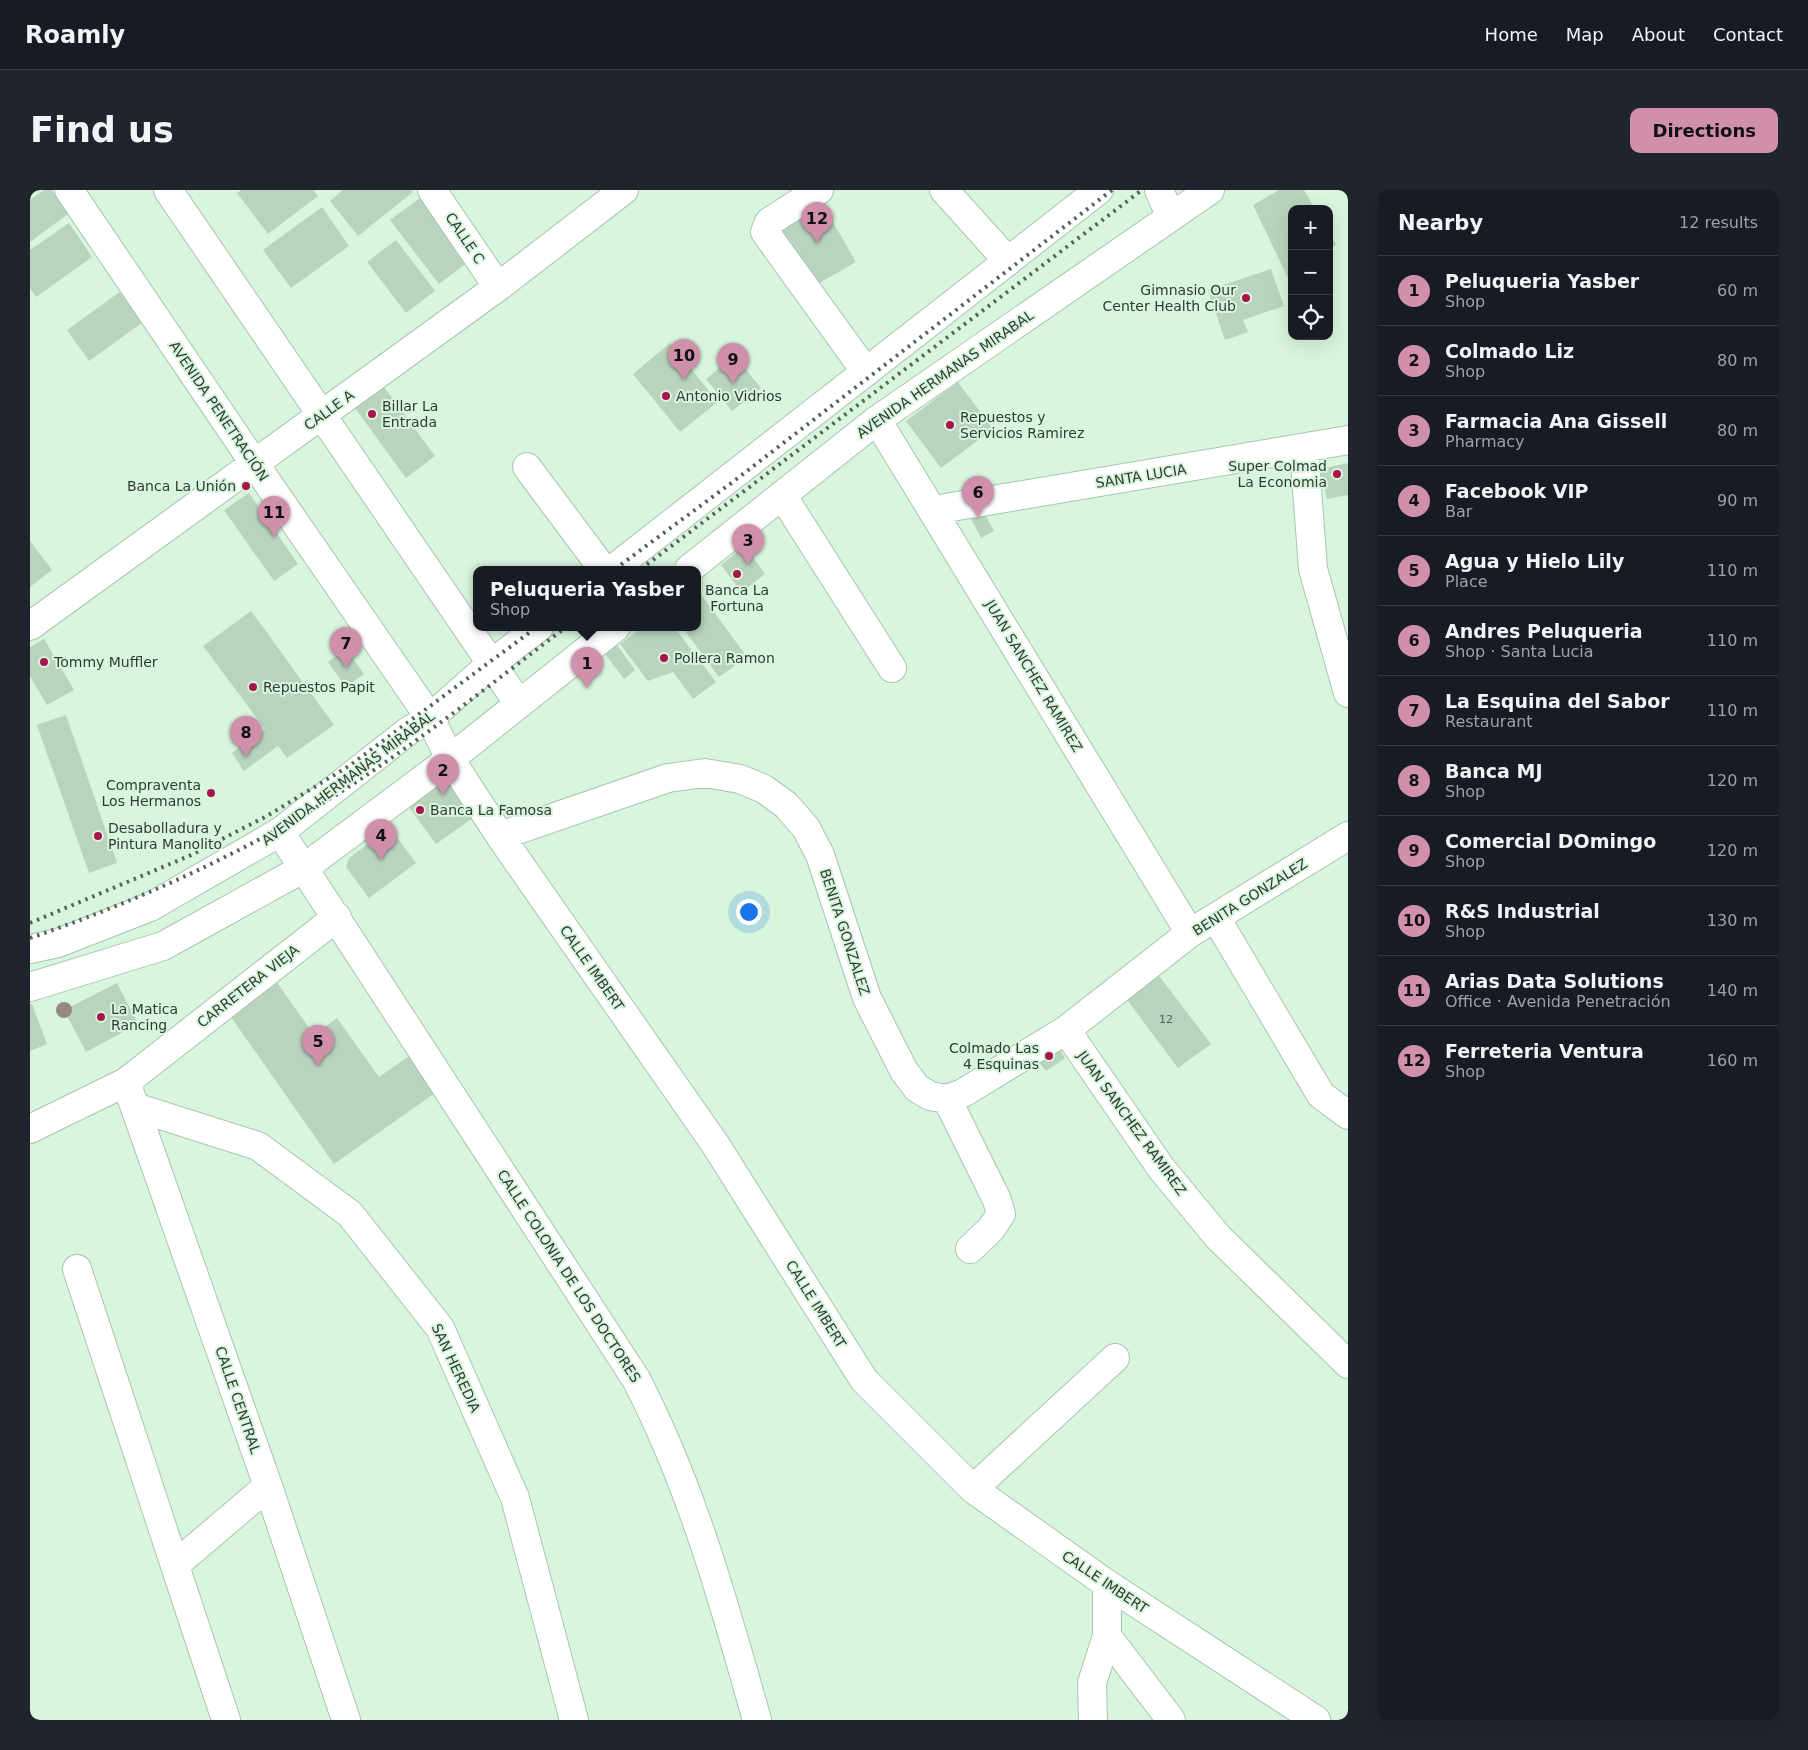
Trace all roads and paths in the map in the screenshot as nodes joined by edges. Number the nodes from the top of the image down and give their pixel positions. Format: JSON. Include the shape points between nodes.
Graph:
{"nodes":[{"id":1,"x":69,"y":190,"type":"edge"},
{"id":2,"x":168,"y":190,"type":"edge"},
{"id":3,"x":432,"y":190,"type":"edge"},
{"id":4,"x":624,"y":190,"type":"edge"},
{"id":5,"x":820,"y":190,"type":"edge"},
{"id":6,"x":944,"y":190,"type":"edge"},
{"id":7,"x":1099,"y":190,"type":"edge"},
{"id":8,"x":1159,"y":190,"type":"edge"},
{"id":9,"x":1210,"y":190,"type":"edge"},
{"id":10,"x":1171,"y":217,"type":"junction"},
{"id":11,"x":1008,"y":261,"type":"junction"},
{"id":12,"x":498,"y":287,"type":"junction"},
{"id":13,"x":866,"y":372,"type":"junction"},
{"id":14,"x":321,"y":416,"type":"junction"},
{"id":15,"x":877,"y":420,"type":"junction"},
{"id":16,"x":1348,"y":440,"type":"edge"},
{"id":17,"x":1304,"y":449,"type":"junction"},
{"id":18,"x":254,"y":463,"type":"junction"},
{"id":19,"x":527,"y":467,"type":"dead end"},
{"id":20,"x":782,"y":495,"type":"junction"},
{"id":21,"x":934,"y":510,"type":"junction"},
{"id":22,"x":601,"y":566,"type":"edge"},
{"id":23,"x":617,"y":566,"type":"edge"},
{"id":24,"x":693,"y":566,"type":"edge"},
{"id":25,"x":30,"y":626,"type":"edge"},
{"id":26,"x":534,"y":631,"type":"edge"},
{"id":27,"x":611,"y":631,"type":"edge"},
{"id":28,"x":491,"y":664,"type":"junction"},
{"id":29,"x":892,"y":668,"type":"dead end"},
{"id":30,"x":1348,"y":693,"type":"edge"},
{"id":31,"x":519,"y":704,"type":"junction"},
{"id":32,"x":430,"y":718,"type":"junction"},
{"id":33,"x":450,"y":758,"type":"junction"},
{"id":34,"x":280,"y":832,"type":"junction"},
{"id":35,"x":500,"y":836,"type":"junction"},
{"id":36,"x":1348,"y":836,"type":"edge"},
{"id":37,"x":304,"y":868,"type":"junction"},
{"id":38,"x":337,"y":916,"type":"junction"},
{"id":39,"x":1216,"y":918,"type":"junction"},
{"id":40,"x":1190,"y":933,"type":"junction"},
{"id":41,"x":30,"y":949,"type":"edge"},
{"id":42,"x":30,"y":987,"type":"edge"},
{"id":43,"x":1066,"y":1030,"type":"junction"},
{"id":44,"x":126,"y":1082,"type":"junction"},
{"id":45,"x":947,"y":1099,"type":"junction"},
{"id":46,"x":134,"y":1107,"type":"junction"},
{"id":47,"x":1348,"y":1115,"type":"edge"},
{"id":48,"x":30,"y":1128,"type":"edge"},
{"id":49,"x":970,"y":1249,"type":"dead end"},
{"id":50,"x":77,"y":1269,"type":"dead end"},
{"id":51,"x":1115,"y":1358,"type":"dead end"},
{"id":52,"x":1348,"y":1364,"type":"edge"},
{"id":53,"x":268,"y":1486,"type":"junction"},
{"id":54,"x":973,"y":1489,"type":"junction"},
{"id":55,"x":174,"y":1565,"type":"junction"},
{"id":56,"x":1107,"y":1584,"type":"junction"},
{"id":57,"x":1107,"y":1636,"type":"junction"},
{"id":58,"x":226,"y":1720,"type":"edge"},
{"id":59,"x":346,"y":1720,"type":"edge"},
{"id":60,"x":574,"y":1720,"type":"edge"},
{"id":61,"x":757,"y":1720,"type":"edge"},
{"id":62,"x":1093,"y":1720,"type":"edge"},
{"id":63,"x":1170,"y":1720,"type":"edge"},
{"id":64,"x":1316,"y":1720,"type":"edge"}],
"edges":[{"from":1,"to":18,"type":"street","name":"AVENIDA PENETRACIÓN"},
{"from":2,"to":14,"type":"street"},
{"from":3,"to":12,"type":"street","name":"CALLE C"},
{"from":4,"to":12,"type":"street","name":"CALLE A"},
{"from":5,"to":13,"type":"street","via":[[769,222],[766,232]]},
{"from":6,"to":11,"type":"street"},
{"from":7,"to":11,"type":"street"},
{"from":8,"to":10,"type":"street"},
{"from":9,"to":10,"type":"street","name":"AVENIDA HERMANAS MIRABAL"},
{"from":10,"to":15,"type":"street","name":"AVENIDA HERMANAS MIRABAL"},
{"from":11,"to":13,"type":"street"},
{"from":12,"to":14,"type":"street","name":"CALLE A"},
{"from":13,"to":23,"type":"street"},
{"from":14,"to":18,"type":"street","name":"CALLE A"},
{"from":14,"to":28,"type":"street"},
{"from":15,"to":20,"type":"street","name":"AVENIDA HERMANAS MIRABAL"},
{"from":15,"to":21,"type":"street","name":"JUAN SANCHEZ RAMIREZ"},
{"from":16,"to":17,"type":"street","name":"SANTA LUCIA"},
{"from":17,"to":21,"type":"street","name":"SANTA LUCIA"},
{"from":17,"to":30,"type":"street","via":[[1313,568]]},
{"from":18,"to":25,"type":"street","name":"CALLE A"},
{"from":18,"to":32,"type":"street","name":"AVENIDA PENETRACIÓN"},
{"from":19,"to":22,"type":"street"},
{"from":20,"to":24,"type":"street","name":"AVENIDA HERMANAS MIRABAL"},
{"from":20,"to":29,"type":"street"},
{"from":21,"to":40,"type":"street","name":"JUAN SANCHEZ RAMIREZ"},
{"from":26,"to":28,"type":"street","name":"AVENIDA HERMANAS MIRABAL"},
{"from":27,"to":31,"type":"street"},
{"from":28,"to":31,"type":"street"},
{"from":28,"to":32,"type":"street","name":"AVENIDA HERMANAS MIRABAL"},
{"from":31,"to":33,"type":"street"},
{"from":32,"to":33,"type":"street","name":"AVENIDA PENETRACIÓN"},
{"from":32,"to":34,"type":"street","name":"AVENIDA HERMANAS MIRABAL","via":[[407,732]]},
{"from":33,"to":35,"type":"street","name":"CALLE IMBERT"},
{"from":33,"to":37,"type":"street"},
{"from":34,"to":37,"type":"street","name":"CALLE COLONIA DE LOS DOCTORES"},
{"from":34,"to":41,"type":"street","name":"AVENIDA HERMANAS MIRABAL","via":[[150,907],[58,943]]},
{"from":35,"to":45,"type":"street","name":"BENITA GONZALEZ","via":[[668,778],[705,773],[740,779],[764,789],[786,805],[806,828],[820,855],[867,998],[904,1071],[917,1088],[930,1096]]},
{"from":35,"to":54,"type":"street","name":"CALLE IMBERT","via":[[715,1144],[864,1380]]},
{"from":36,"to":39,"type":"street","name":"BENITA GONZALEZ"},
{"from":37,"to":38,"type":"street","name":"CALLE COLONIA DE LOS DOCTORES"},
{"from":37,"to":42,"type":"street","via":[[162,946]]},
{"from":38,"to":44,"type":"street","name":"CARRETERA VIEJA"},
{"from":38,"to":61,"type":"street","name":"CALLE COLONIA DE LOS DOCTORES","via":[[636,1379],[674,1455],[724,1604]]},
{"from":39,"to":40,"type":"street","name":"BENITA GONZALEZ"},
{"from":39,"to":47,"type":"street","via":[[1321,1095]]},
{"from":40,"to":43,"type":"street","name":"BENITA GONZALEZ"},
{"from":43,"to":45,"type":"street","name":"BENITA GONZALEZ","via":[[962,1094]]},
{"from":43,"to":52,"type":"street","name":"JUAN SANCHEZ RAMIREZ","via":[[1161,1168],[1218,1237]]},
{"from":44,"to":46,"type":"street","name":"CALLE CENTRAL"},
{"from":44,"to":48,"type":"street","name":"CARRETERA VIEJA"},
{"from":45,"to":49,"type":"street","via":[[1001,1214]]},
{"from":46,"to":53,"type":"street","name":"CALLE CENTRAL"},
{"from":46,"to":60,"type":"street","name":"SAN HEREDIA","via":[[258,1146],[350,1214],[440,1328],[515,1498]]},
{"from":50,"to":55,"type":"street"},
{"from":51,"to":54,"type":"street"},
{"from":53,"to":55,"type":"street"},
{"from":53,"to":59,"type":"street","name":"CALLE CENTRAL"},
{"from":54,"to":56,"type":"street","name":"CALLE IMBERT"},
{"from":55,"to":58,"type":"street"},
{"from":56,"to":57,"type":"street"},
{"from":56,"to":64,"type":"street","name":"CALLE IMBERT"},
{"from":57,"to":62,"type":"street","via":[[1092,1683]]},
{"from":57,"to":63,"type":"street"}]}
